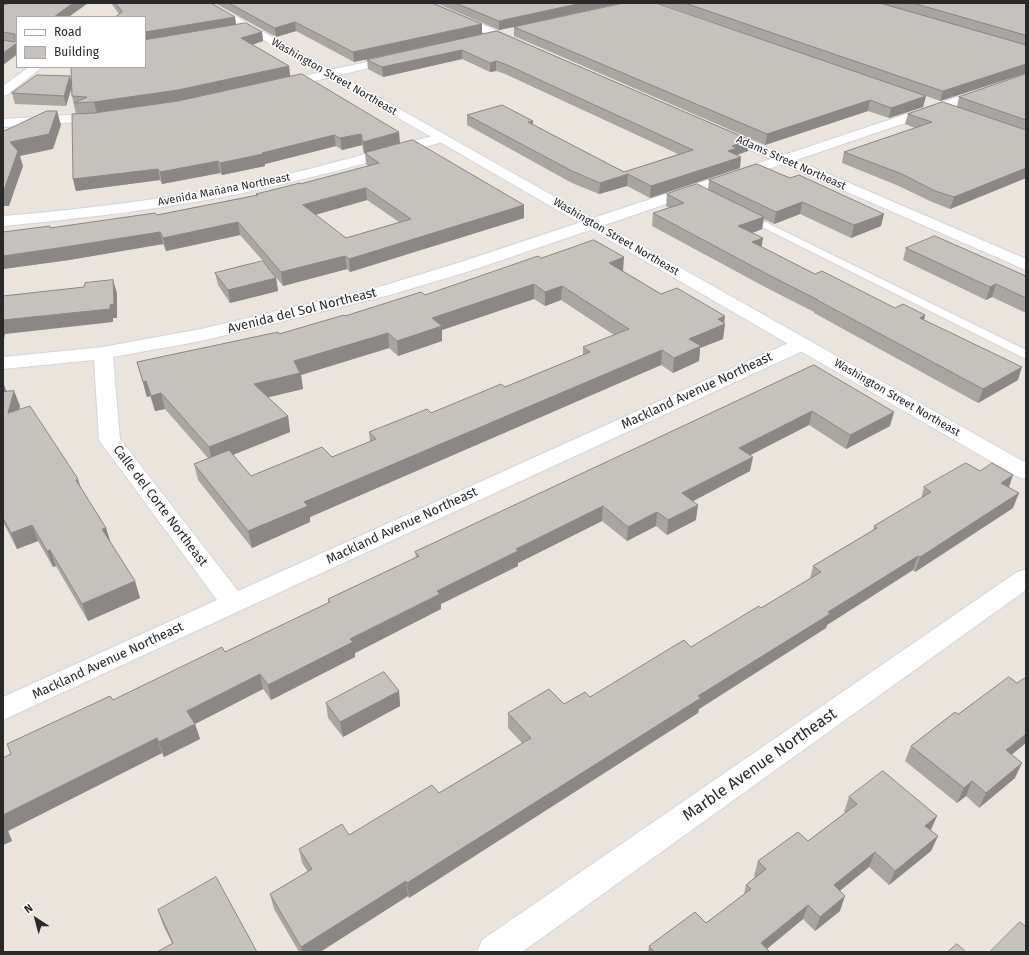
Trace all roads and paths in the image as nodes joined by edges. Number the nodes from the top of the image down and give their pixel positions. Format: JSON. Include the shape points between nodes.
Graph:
{"nodes":[{"id":1,"x":206,"y":3,"type":"edge"},
{"id":2,"x":424,"y":3,"type":"edge"},
{"id":3,"x":517,"y":31,"type":"edge"},
{"id":4,"x":498,"y":36,"type":"junction"},
{"id":5,"x":482,"y":39,"type":"edge"},
{"id":6,"x":529,"y":49,"type":"edge"},
{"id":7,"x":407,"y":56,"type":"edge"},
{"id":8,"x":35,"y":68,"type":"edge"},
{"id":9,"x":330,"y":74,"type":"junction"},
{"id":10,"x":1026,"y":78,"type":"edge"},
{"id":11,"x":266,"y":88,"type":"edge"},
{"id":12,"x":3,"y":92,"type":"edge"},
{"id":13,"x":922,"y":101,"type":"edge"},
{"id":14,"x":938,"y":107,"type":"junction"},
{"id":15,"x":955,"y":113,"type":"edge"},
{"id":16,"x":112,"y":116,"type":"edge"},
{"id":17,"x":3,"y":123,"type":"edge"},
{"id":18,"x":708,"y":127,"type":"edge"},
{"id":19,"x":441,"y":138,"type":"junction"},
{"id":20,"x":781,"y":159,"type":"junction"},
{"id":21,"x":694,"y":189,"type":"junction"},
{"id":22,"x":710,"y":197,"type":"edge"},
{"id":23,"x":738,"y":211,"type":"edge"},
{"id":24,"x":3,"y":221,"type":"edge"},
{"id":25,"x":592,"y":223,"type":"junction"},
{"id":26,"x":1026,"y":265,"type":"edge"},
{"id":27,"x":802,"y":344,"type":"junction"},
{"id":28,"x":103,"y":353,"type":"junction"},
{"id":29,"x":1026,"y":354,"type":"edge"},
{"id":30,"x":3,"y":363,"type":"edge"},
{"id":31,"x":1026,"y":472,"type":"edge"},
{"id":32,"x":1026,"y":578,"type":"edge"},
{"id":33,"x":233,"y":603,"type":"junction"},
{"id":34,"x":3,"y":709,"type":"edge"},
{"id":35,"x":494,"y":952,"type":"edge"}],
"edges":[{"from":1,"to":9,"type":"street","name":"Washington Street Northeast","via":[[242,29]]},
{"from":2,"to":4,"type":"street"},
{"from":3,"to":4,"type":"street"},
{"from":4,"to":5,"type":"street"},
{"from":4,"to":6,"type":"street"},
{"from":7,"to":9,"type":"street"},
{"from":8,"to":12,"type":"street"},
{"from":9,"to":11,"type":"street"},
{"from":9,"to":19,"type":"street","name":"Washington Street Northeast"},
{"from":10,"to":14,"type":"street","name":"Avenida del Sol Northeast"},
{"from":13,"to":14,"type":"street"},
{"from":14,"to":15,"type":"street"},
{"from":14,"to":20,"type":"street","name":"Avenida del Sol Northeast"},
{"from":16,"to":17,"type":"street"},
{"from":18,"to":20,"type":"street","name":"Adams Street Northeast"},
{"from":19,"to":24,"type":"street","name":"Avenida Mañana Northeast","via":[[227,192],[103,212]]},
{"from":19,"to":25,"type":"street","name":"Washington Street Northeast"},
{"from":20,"to":21,"type":"street","name":"Avenida del Sol Northeast"},
{"from":20,"to":26,"type":"street","name":"Adams Street Northeast"},
{"from":21,"to":22,"type":"lane"},
{"from":21,"to":25,"type":"street","name":"Avenida del Sol Northeast"},
{"from":23,"to":29,"type":"lane"},
{"from":25,"to":27,"type":"street","name":"Washington Street Northeast"},
{"from":25,"to":28,"type":"street","name":"Avenida del Sol Northeast","via":[[464,267],[384,291],[200,335]]},
{"from":27,"to":31,"type":"street","name":"Washington Street Northeast"},
{"from":27,"to":33,"type":"street","name":"Mackland Avenue Northeast"},
{"from":28,"to":30,"type":"street","name":"Avenida del Sol Northeast"},
{"from":28,"to":33,"type":"street","name":"Calle del Corte Northeast","via":[[110,440]]},
{"from":32,"to":35,"type":"street","name":"Marble Avenue Northeast"},
{"from":33,"to":34,"type":"street","name":"Mackland Avenue Northeast"}]}
